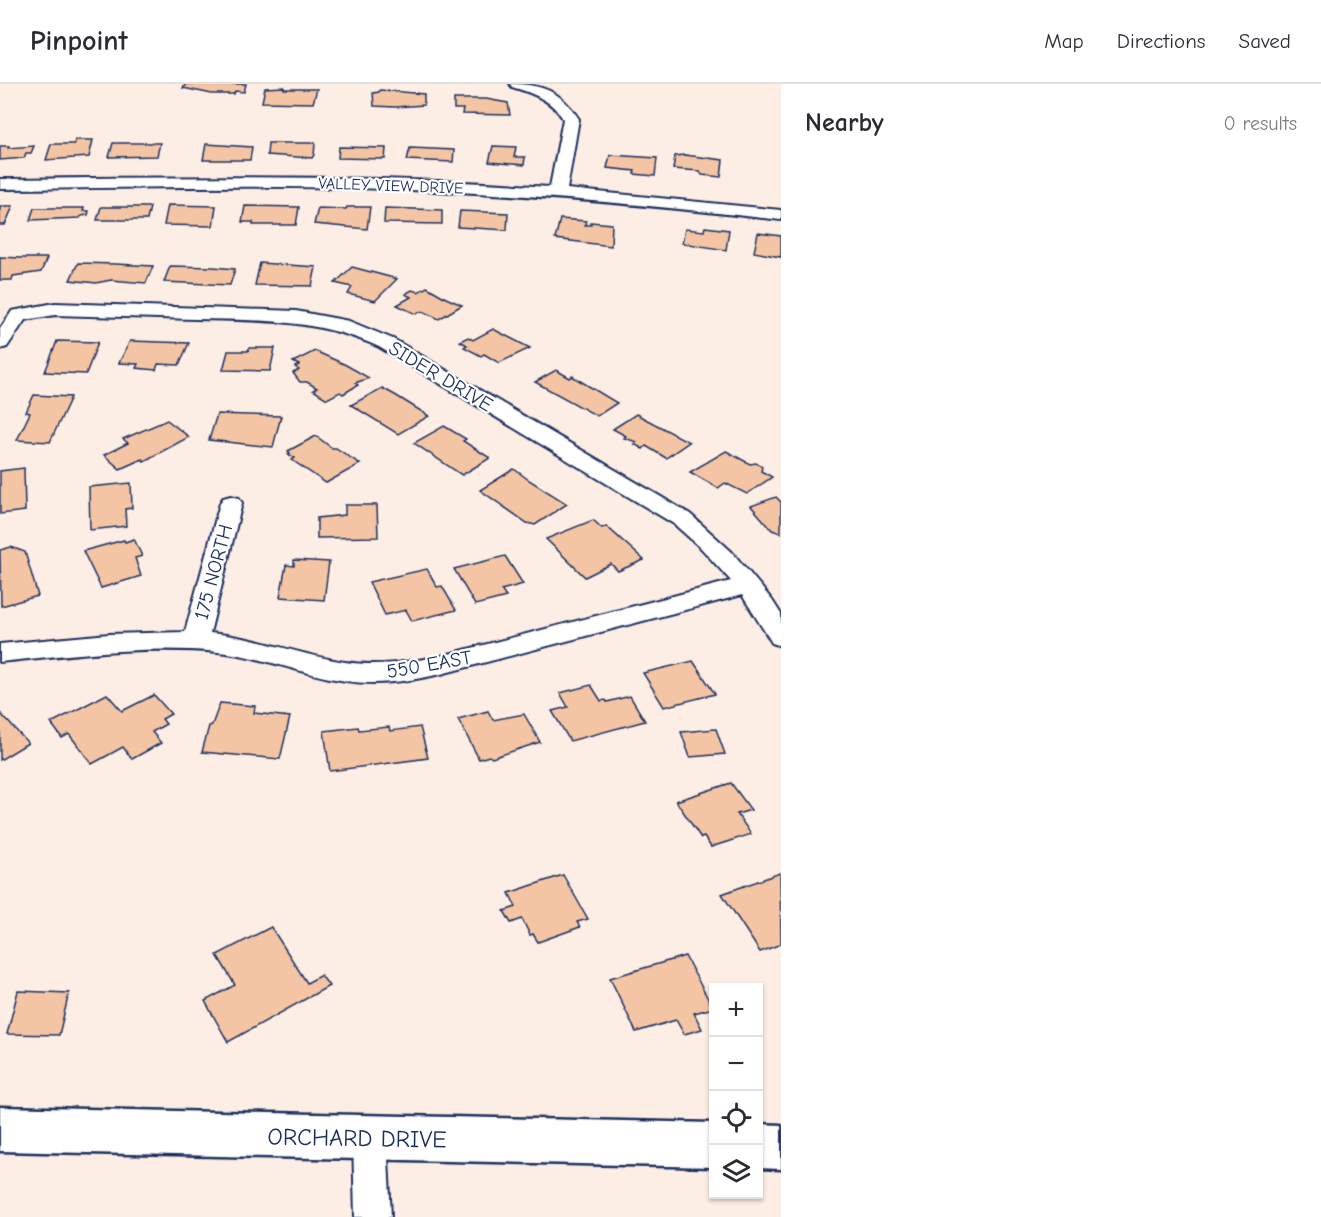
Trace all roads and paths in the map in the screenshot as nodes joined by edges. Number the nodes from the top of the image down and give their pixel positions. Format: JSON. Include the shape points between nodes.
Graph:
{"nodes":[{"id":1,"x":517,"y":84,"type":"edge"},
{"id":2,"x":0,"y":184,"type":"edge"},
{"id":3,"x":558,"y":192,"type":"junction"},
{"id":4,"x":781,"y":215,"type":"edge"},
{"id":5,"x":0,"y":343,"type":"edge"},
{"id":6,"x":231,"y":503,"type":"dead end"},
{"id":7,"x":746,"y":586,"type":"junction"},
{"id":8,"x":781,"y":637,"type":"edge"},
{"id":9,"x":195,"y":641,"type":"junction"},
{"id":10,"x":0,"y":653,"type":"edge"},
{"id":11,"x":0,"y":1129,"type":"edge"},
{"id":12,"x":370,"y":1139,"type":"junction"},
{"id":13,"x":709,"y":1145,"type":"edge"},
{"id":14,"x":763,"y":1146,"type":"edge"},
{"id":15,"x":781,"y":1147,"type":"edge"},
{"id":16,"x":373,"y":1217,"type":"edge"}],
"edges":[{"from":1,"to":3,"type":"street","via":[[553,99],[571,119]]},
{"from":2,"to":3,"type":"street","name":"VALLEY VIEW DRIVE","via":[[356,183]]},
{"from":3,"to":4,"type":"street","name":"VALLEY VIEW DRIVE"},
{"from":5,"to":7,"type":"street","name":"SIDER DRIVE","via":[[20,315],[55,309],[273,314],[352,327],[396,349],[682,519],[712,545]]},
{"from":6,"to":9,"type":"street","name":"175 NORTH"},
{"from":7,"to":8,"type":"street","name":"SIDER DRIVE"},
{"from":7,"to":9,"type":"street","name":"550 EAST","via":[[441,665],[391,674],[344,671],[240,645]]},
{"from":9,"to":10,"type":"street","name":"550 EAST","via":[[141,640]]},
{"from":11,"to":12,"type":"main road","name":"ORCHARD DRIVE"},
{"from":12,"to":13,"type":"main road","name":"ORCHARD DRIVE"},
{"from":12,"to":16,"type":"street"},
{"from":14,"to":15,"type":"main road"}]}
